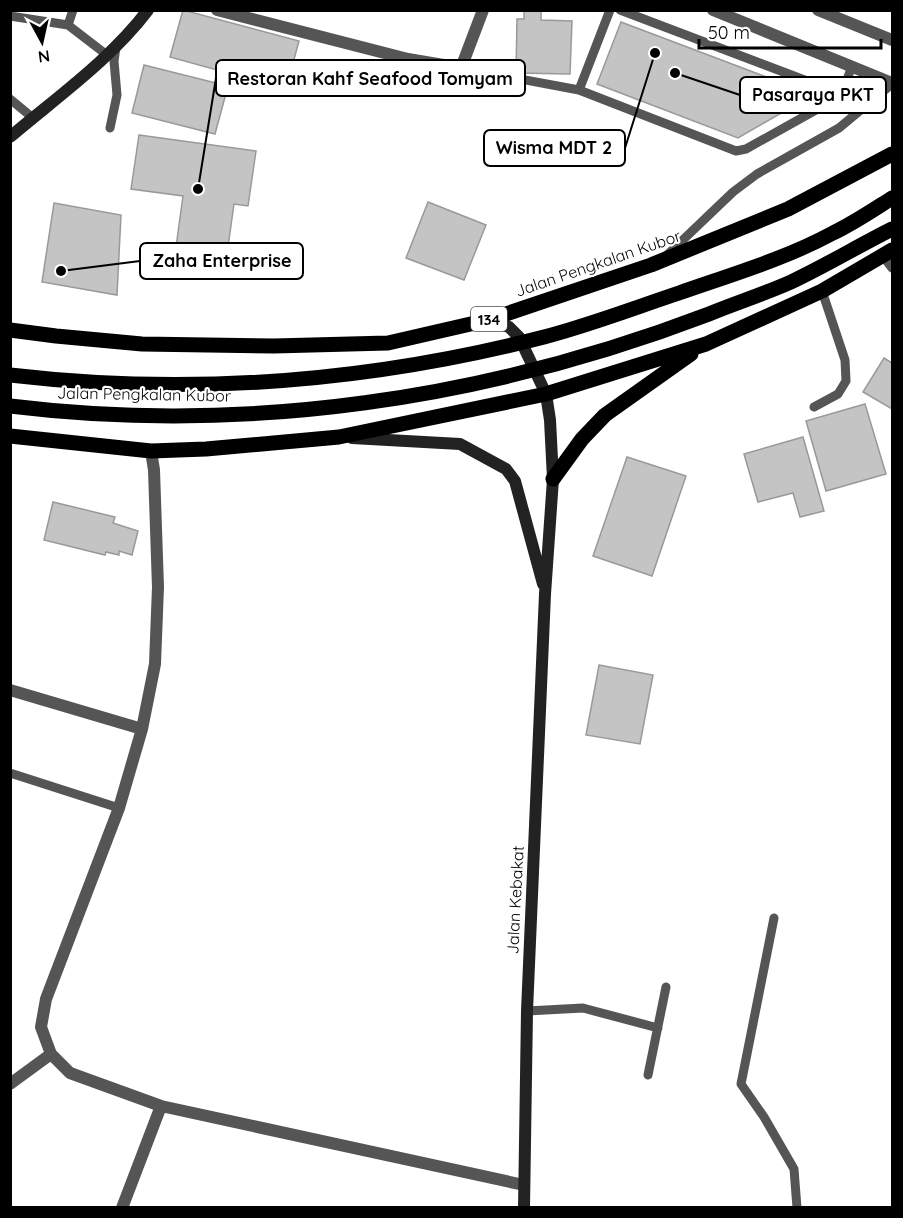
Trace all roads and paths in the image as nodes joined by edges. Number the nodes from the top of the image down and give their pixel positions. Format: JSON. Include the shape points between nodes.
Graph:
{"nodes":[{"id":1,"x":73,"y":10,"type":"edge"},
{"id":2,"x":147,"y":10,"type":"edge"},
{"id":3,"x":217,"y":10,"type":"edge"},
{"id":4,"x":483,"y":10,"type":"edge"},
{"id":5,"x":610,"y":10,"type":"edge"},
{"id":6,"x":620,"y":10,"type":"edge"},
{"id":7,"x":713,"y":10,"type":"edge"},
{"id":8,"x":818,"y":10,"type":"edge"},
{"id":9,"x":10,"y":16,"type":"edge"},
{"id":10,"x":69,"y":25,"type":"junction"},
{"id":11,"x":892,"y":40,"type":"edge"},
{"id":12,"x":112,"y":51,"type":"junction"},
{"id":13,"x":852,"y":66,"type":"junction"},
{"id":14,"x":461,"y":68,"type":"junction"},
{"id":15,"x":892,"y":83,"type":"edge"},
{"id":16,"x":579,"y":90,"type":"junction"},
{"id":17,"x":839,"y":93,"type":"junction"},
{"id":18,"x":10,"y":99,"type":"edge"},
{"id":19,"x":33,"y":118,"type":"junction"},
{"id":20,"x":110,"y":128,"type":"dead end"},
{"id":21,"x":10,"y":137,"type":"edge"},
{"id":22,"x":891,"y":153,"type":"edge"},
{"id":23,"x":892,"y":198,"type":"edge"},
{"id":24,"x":892,"y":229,"type":"edge"},
{"id":25,"x":888,"y":253,"type":"edge"},
{"id":26,"x":660,"y":261,"type":"junction"},
{"id":27,"x":892,"y":268,"type":"edge"},
{"id":28,"x":822,"y":291,"type":"junction"},
{"id":29,"x":488,"y":320,"type":"junction"},
{"id":30,"x":10,"y":330,"type":"edge"},
{"id":31,"x":706,"y":344,"type":"junction"},
{"id":32,"x":10,"y":375,"type":"edge"},
{"id":33,"x":546,"y":394,"type":"junction"},
{"id":34,"x":10,"y":405,"type":"edge"},
{"id":35,"x":814,"y":407,"type":"dead end"},
{"id":36,"x":10,"y":436,"type":"edge"},
{"id":37,"x":339,"y":437,"type":"junction"},
{"id":38,"x":151,"y":451,"type":"junction"},
{"id":39,"x":553,"y":479,"type":"junction"},
{"id":40,"x":545,"y":594,"type":"junction"},
{"id":41,"x":10,"y":690,"type":"edge"},
{"id":42,"x":142,"y":729,"type":"junction"},
{"id":43,"x":10,"y":773,"type":"edge"},
{"id":44,"x":119,"y":808,"type":"junction"},
{"id":45,"x":774,"y":918,"type":"dead end"},
{"id":46,"x":666,"y":987,"type":"dead end"},
{"id":47,"x":527,"y":1011,"type":"junction"},
{"id":48,"x":658,"y":1028,"type":"junction"},
{"id":49,"x":51,"y":1054,"type":"junction"},
{"id":50,"x":648,"y":1074,"type":"dead end"},
{"id":51,"x":10,"y":1084,"type":"edge"},
{"id":52,"x":161,"y":1106,"type":"junction"},
{"id":53,"x":524,"y":1185,"type":"junction"},
{"id":54,"x":122,"y":1208,"type":"edge"},
{"id":55,"x":524,"y":1208,"type":"edge"},
{"id":56,"x":797,"y":1208,"type":"edge"}],
"edges":[{"from":1,"to":10,"type":"lane"},
{"from":2,"to":12,"type":"street"},
{"from":3,"to":14,"type":"street"},
{"from":4,"to":14,"type":"street"},
{"from":5,"to":16,"type":"lane"},
{"from":6,"to":17,"type":"lane"},
{"from":7,"to":13,"type":"street"},
{"from":8,"to":11,"type":"street"},
{"from":9,"to":10,"type":"lane"},
{"from":10,"to":12,"type":"lane"},
{"from":12,"to":19,"type":"street"},
{"from":12,"to":20,"type":"lane","via":[[117,95]]},
{"from":13,"to":15,"type":"street"},
{"from":13,"to":17,"type":"lane"},
{"from":14,"to":16,"type":"lane"},
{"from":15,"to":26,"type":"lane","via":[[839,128],[757,174],[733,192]]},
{"from":16,"to":17,"type":"lane","via":[[736,151],[832,101]]},
{"from":18,"to":19,"type":"lane"},
{"from":19,"to":21,"type":"street"},
{"from":22,"to":26,"type":"main road","name":"Jalan Pengkalan Kubor","number":"134","via":[[788,209]]},
{"from":23,"to":32,"type":"main road","name":"Jalan Pengkalan Kubor","number":"134","via":[[798,250],[605,318],[486,351],[405,367],[262,383],[118,384]]},
{"from":24,"to":34,"type":"main road","name":"Jalan Pengkalan Kubor","via":[[790,282],[689,321],[554,366],[482,383],[410,397],[264,413],[106,414]]},
{"from":25,"to":27,"type":"lane"},
{"from":25,"to":28,"type":"main road"},
{"from":26,"to":29,"type":"main road","name":"Jalan Pengkalan Kubor","number":"134"},
{"from":28,"to":31,"type":"main road"},
{"from":28,"to":35,"type":"lane","via":[[845,360],[846,381],[838,394]]},
{"from":29,"to":30,"type":"main road","name":"Jalan Pengkalan Kubor","number":"134","via":[[388,343],[286,346],[142,344]]},
{"from":29,"to":33,"type":"street","name":"Jalan Kebakat","via":[[509,327],[519,337]]},
{"from":31,"to":33,"type":"main road"},
{"from":31,"to":39,"type":"main road","via":[[605,415]]},
{"from":33,"to":37,"type":"main road"},
{"from":33,"to":39,"type":"street","name":"Jalan Kebakat"},
{"from":36,"to":38,"type":"main road"},
{"from":37,"to":38,"type":"main road"},
{"from":37,"to":40,"type":"street","name":"Jalan Kebakat","via":[[460,444],[506,469],[515,481]]},
{"from":38,"to":42,"type":"street","via":[[158,587],[155,664]]},
{"from":39,"to":40,"type":"street","name":"Jalan Kebakat"},
{"from":40,"to":47,"type":"street","name":"Jalan Kebakat"},
{"from":41,"to":42,"type":"street"},
{"from":42,"to":44,"type":"street"},
{"from":43,"to":44,"type":"lane"},
{"from":44,"to":49,"type":"street","via":[[46,999],[41,1028]]},
{"from":45,"to":56,"type":"lane","via":[[741,1084],[794,1169]]},
{"from":46,"to":48,"type":"lane"},
{"from":47,"to":48,"type":"lane","via":[[583,1008]]},
{"from":47,"to":53,"type":"street","name":"Jalan Kebakat"},
{"from":48,"to":50,"type":"lane"},
{"from":49,"to":51,"type":"street"},
{"from":49,"to":52,"type":"street","via":[[70,1073]]},
{"from":52,"to":53,"type":"street"},
{"from":52,"to":54,"type":"street"},
{"from":53,"to":55,"type":"street","name":"Jalan Kebakat"}]}
